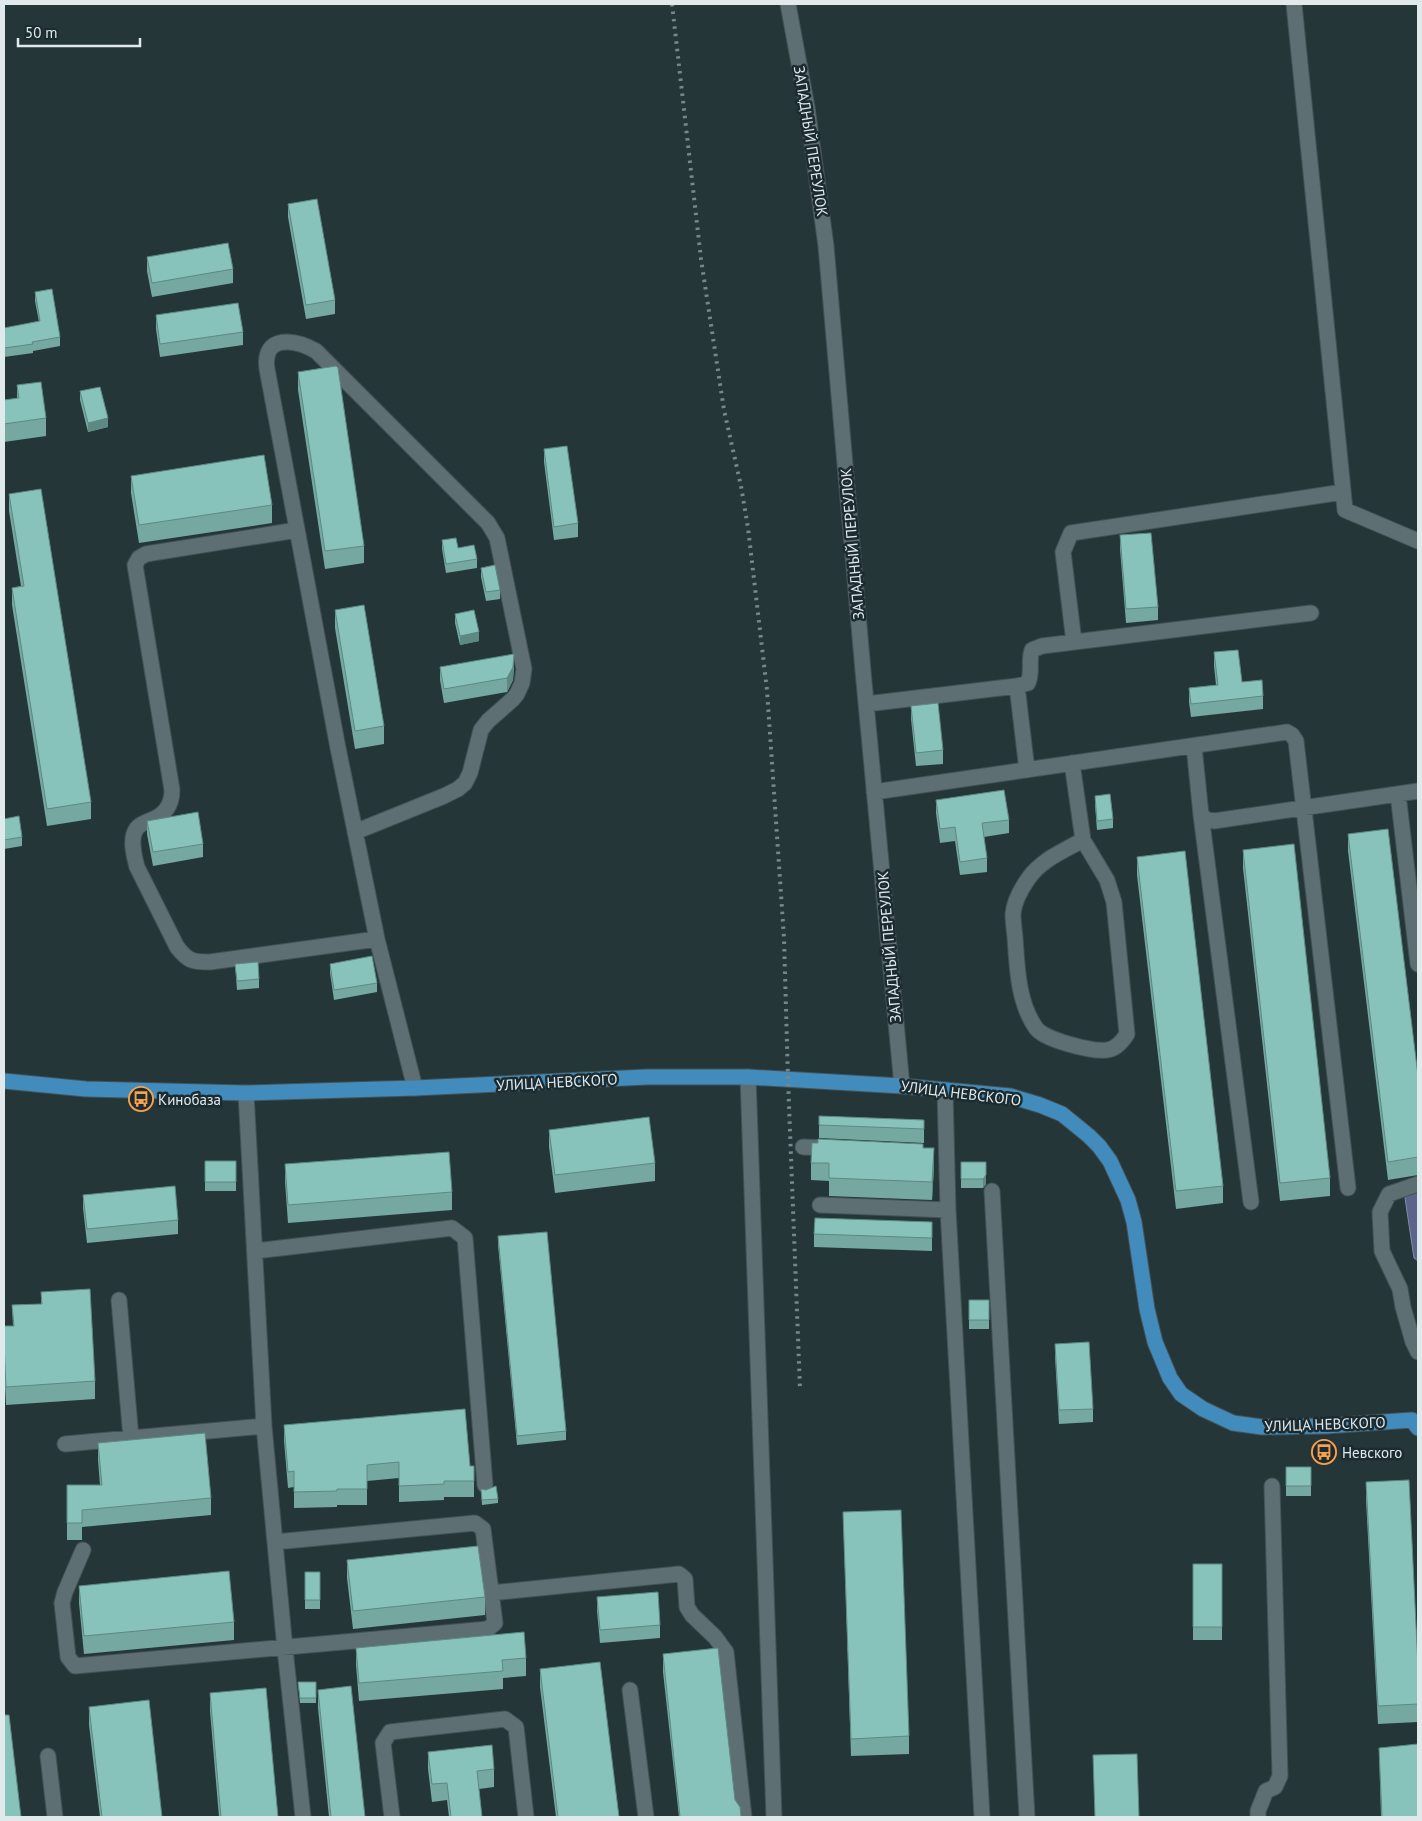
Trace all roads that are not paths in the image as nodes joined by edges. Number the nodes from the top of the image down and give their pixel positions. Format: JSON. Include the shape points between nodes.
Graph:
{"nodes":[{"id":1,"x":788,"y":4,"type":"edge"},
{"id":2,"x":1294,"y":4,"type":"edge"},
{"id":3,"x":1343,"y":492,"type":"junction"},
{"id":4,"x":297,"y":530,"type":"junction"},
{"id":5,"x":1418,"y":540,"type":"edge"},
{"id":6,"x":1311,"y":613,"type":"dead end"},
{"id":7,"x":1074,"y":642,"type":"junction"},
{"id":8,"x":1017,"y":686,"type":"junction"},
{"id":9,"x":866,"y":704,"type":"junction"},
{"id":10,"x":1194,"y":746,"type":"junction"},
{"id":11,"x":1072,"y":763,"type":"junction"},
{"id":12,"x":1028,"y":770,"type":"junction"},
{"id":13,"x":1418,"y":791,"type":"edge"},
{"id":14,"x":874,"y":792,"type":"junction"},
{"id":15,"x":1398,"y":794,"type":"junction"},
{"id":16,"x":1304,"y":807,"type":"junction"},
{"id":17,"x":1201,"y":815,"type":"junction"},
{"id":18,"x":355,"y":832,"type":"junction"},
{"id":19,"x":1083,"y":840,"type":"junction"},
{"id":20,"x":377,"y":939,"type":"junction"},
{"id":21,"x":1418,"y":964,"type":"edge"},
{"id":22,"x":748,"y":1077,"type":"junction"},
{"id":23,"x":4,"y":1081,"type":"edge"},
{"id":24,"x":902,"y":1086,"type":"junction"},
{"id":25,"x":415,"y":1088,"type":"junction"},
{"id":26,"x":945,"y":1090,"type":"junction"},
{"id":27,"x":246,"y":1093,"type":"junction"},
{"id":28,"x":803,"y":1147,"type":"dead end"},
{"id":29,"x":841,"y":1149,"type":"edge"},
{"id":30,"x":928,"y":1152,"type":"edge"},
{"id":31,"x":948,"y":1153,"type":"junction"},
{"id":32,"x":1418,"y":1184,"type":"edge"},
{"id":33,"x":1348,"y":1188,"type":"dead end"},
{"id":34,"x":992,"y":1191,"type":"dead end"},
{"id":35,"x":1251,"y":1202,"type":"dead end"},
{"id":36,"x":820,"y":1205,"type":"dead end"},
{"id":37,"x":948,"y":1210,"type":"junction"},
{"id":38,"x":254,"y":1251,"type":"junction"},
{"id":39,"x":119,"y":1300,"type":"dead end"},
{"id":40,"x":1418,"y":1352,"type":"edge"},
{"id":41,"x":1416,"y":1423,"type":"edge"},
{"id":42,"x":264,"y":1426,"type":"junction"},
{"id":43,"x":131,"y":1438,"type":"junction"},
{"id":44,"x":65,"y":1444,"type":"dead end"},
{"id":45,"x":485,"y":1485,"type":"dead end"},
{"id":46,"x":1272,"y":1486,"type":"dead end"},
{"id":47,"x":276,"y":1542,"type":"junction"},
{"id":48,"x":84,"y":1550,"type":"dead end"},
{"id":49,"x":491,"y":1593,"type":"junction"},
{"id":50,"x":285,"y":1648,"type":"junction"},
{"id":51,"x":630,"y":1690,"type":"dead end"},
{"id":52,"x":48,"y":1756,"type":"dead end"},
{"id":53,"x":55,"y":1817,"type":"edge"},
{"id":54,"x":303,"y":1817,"type":"edge"},
{"id":55,"x":392,"y":1817,"type":"edge"},
{"id":56,"x":526,"y":1817,"type":"edge"},
{"id":57,"x":646,"y":1817,"type":"edge"},
{"id":58,"x":744,"y":1817,"type":"edge"},
{"id":59,"x":774,"y":1817,"type":"edge"},
{"id":60,"x":982,"y":1817,"type":"edge"},
{"id":61,"x":1027,"y":1817,"type":"edge"},
{"id":62,"x":1258,"y":1817,"type":"edge"}],
"edges":[{"from":1,"to":9,"type":"street","name":"ЗАПАДНЫЙ ПЕРЕУЛОК","via":[[807,107],[826,246]]},
{"from":2,"to":3,"type":"street"},
{"from":3,"to":5,"type":"street","via":[[1345,510]]},
{"from":3,"to":7,"type":"street","via":[[1071,533],[1063,552]]},
{"from":4,"to":18,"type":"street"},
{"from":4,"to":18,"type":"street","via":[[266,363],[269,349],[281,342],[304,344],[316,351],[488,523],[497,538],[524,669],[517,694],[481,730],[465,783],[444,796]]},
{"from":4,"to":20,"type":"street","via":[[146,554],[135,565],[172,800],[167,810],[137,828],[134,857],[136,867],[177,947],[194,962]]},
{"from":6,"to":7,"type":"street"},
{"from":7,"to":8,"type":"street","via":[[1032,650],[1032,674],[1028,683]]},
{"from":8,"to":9,"type":"street"},
{"from":8,"to":12,"type":"street"},
{"from":9,"to":14,"type":"street","name":"ЗАПАДНЫЙ ПЕРЕУЛОК"},
{"from":10,"to":11,"type":"street"},
{"from":10,"to":16,"type":"street","via":[[1287,732],[1296,741]]},
{"from":10,"to":17,"type":"street"},
{"from":11,"to":12,"type":"street"},
{"from":11,"to":19,"type":"street"},
{"from":12,"to":14,"type":"street"},
{"from":13,"to":15,"type":"street"},
{"from":14,"to":24,"type":"street","name":"ЗАПАДНЫЙ ПЕРЕУЛОК"},
{"from":15,"to":16,"type":"street"},
{"from":15,"to":21,"type":"street"},
{"from":16,"to":17,"type":"street","via":[[1214,821]]},
{"from":16,"to":33,"type":"street"},
{"from":17,"to":35,"type":"street"},
{"from":18,"to":20,"type":"street"},
{"from":19,"to":19,"type":"street","via":[[1042,863],[1020,893],[1013,913],[1017,970],[1022,995],[1037,1030],[1089,1050],[1108,1050],[1120,1044],[1127,1034],[1114,902],[1107,880]]},
{"from":20,"to":25,"type":"street"},
{"from":22,"to":24,"type":"main road","name":"УЛИЦА НЕВСКОГО"},
{"from":22,"to":25,"type":"main road","name":"УЛИЦА НЕВСКОГО","via":[[647,1077]]},
{"from":22,"to":59,"type":"street"},
{"from":23,"to":27,"type":"main road","name":"УЛИЦА НЕВСКОГО","via":[[86,1089]]},
{"from":24,"to":26,"type":"main road","name":"УЛИЦА НЕВСКОГО"},
{"from":25,"to":27,"type":"main road","name":"УЛИЦА НЕВСКОГО"},
{"from":26,"to":31,"type":"street"},
{"from":26,"to":41,"type":"main road","name":"УЛИЦА НЕВСКОГО","via":[[1010,1096],[1040,1105],[1062,1114],[1099,1146],[1110,1161],[1128,1200],[1155,1342],[1170,1378],[1181,1394],[1232,1423],[1262,1428]]},
{"from":27,"to":38,"type":"street"},
{"from":28,"to":29,"type":"street"},
{"from":30,"to":31,"type":"street"},
{"from":31,"to":37,"type":"street"},
{"from":32,"to":40,"type":"street","via":[[1389,1194],[1380,1212],[1380,1228],[1382,1251],[1400,1289]]},
{"from":34,"to":61,"type":"street"},
{"from":36,"to":37,"type":"street"},
{"from":37,"to":60,"type":"street"},
{"from":38,"to":42,"type":"street"},
{"from":38,"to":45,"type":"street","via":[[452,1228],[464,1238]]},
{"from":39,"to":43,"type":"street"},
{"from":42,"to":43,"type":"street"},
{"from":42,"to":47,"type":"street"},
{"from":43,"to":44,"type":"street"},
{"from":46,"to":62,"type":"street","via":[[1280,1776],[1275,1786],[1266,1791]]},
{"from":47,"to":49,"type":"street","via":[[475,1523],[483,1529]]},
{"from":47,"to":50,"type":"street"},
{"from":48,"to":50,"type":"street","via":[[62,1603],[68,1657],[75,1666]]},
{"from":49,"to":50,"type":"street","via":[[495,1623],[488,1629]]},
{"from":49,"to":58,"type":"street","via":[[679,1574],[685,1579],[687,1607],[726,1652]]},
{"from":50,"to":54,"type":"street"},
{"from":51,"to":57,"type":"street"},
{"from":52,"to":53,"type":"street"},
{"from":55,"to":56,"type":"street","via":[[383,1743],[390,1732],[505,1719],[516,1727]]}]}
